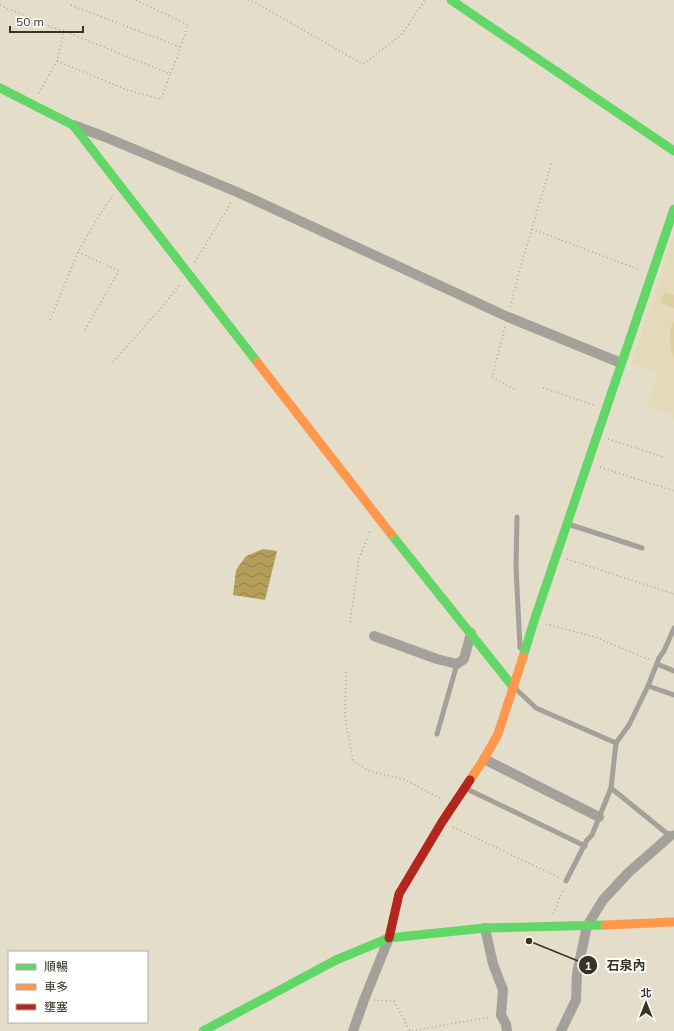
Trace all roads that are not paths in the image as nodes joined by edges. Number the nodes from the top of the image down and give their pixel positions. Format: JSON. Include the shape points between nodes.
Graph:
{"nodes":[{"id":1,"x":451,"y":0,"type":"edge"},
{"id":2,"x":0,"y":88,"type":"edge"},
{"id":3,"x":73,"y":125,"type":"junction"},
{"id":4,"x":674,"y":151,"type":"edge"},
{"id":5,"x":674,"y":209,"type":"edge"},
{"id":6,"x":621,"y":363,"type":"junction"},
{"id":7,"x":517,"y":517,"type":"dead end"},
{"id":8,"x":567,"y":524,"type":"junction"},
{"id":9,"x":642,"y":548,"type":"dead end"},
{"id":10,"x":674,"y":628,"type":"edge"},
{"id":11,"x":471,"y":633,"type":"junction"},
{"id":12,"x":374,"y":636,"type":"dead end"},
{"id":13,"x":521,"y":663,"type":"junction"},
{"id":14,"x":457,"y":664,"type":"junction"},
{"id":15,"x":657,"y":664,"type":"junction"},
{"id":16,"x":674,"y":671,"type":"edge"},
{"id":17,"x":648,"y":686,"type":"junction"},
{"id":18,"x":514,"y":688,"type":"junction"},
{"id":19,"x":674,"y":695,"type":"edge"},
{"id":20,"x":437,"y":734,"type":"dead end"},
{"id":21,"x":616,"y":743,"type":"junction"},
{"id":22,"x":484,"y":759,"type":"junction"},
{"id":23,"x":465,"y":788,"type":"junction"},
{"id":24,"x":611,"y":788,"type":"junction"},
{"id":25,"x":599,"y":817,"type":"junction"},
{"id":26,"x":673,"y":836,"type":"edge"},
{"id":27,"x":585,"y":846,"type":"junction"},
{"id":28,"x":566,"y":882,"type":"road end"},
{"id":29,"x":674,"y":922,"type":"edge"},
{"id":30,"x":587,"y":926,"type":"junction"},
{"id":31,"x":485,"y":928,"type":"junction"},
{"id":32,"x":389,"y":938,"type":"junction"},
{"id":33,"x":202,"y":1031,"type":"edge"},
{"id":34,"x":354,"y":1031,"type":"edge"},
{"id":35,"x":507,"y":1031,"type":"edge"},
{"id":36,"x":561,"y":1031,"type":"edge"}],
"edges":[{"from":1,"to":4,"type":"street"},
{"from":2,"to":3,"type":"street"},
{"from":3,"to":6,"type":"street","via":[[238,192],[508,317]]},
{"from":3,"to":11,"type":"street"},
{"from":5,"to":6,"type":"street"},
{"from":6,"to":8,"type":"street"},
{"from":7,"to":13,"type":"lane","via":[[516,567]]},
{"from":8,"to":9,"type":"lane"},
{"from":8,"to":13,"type":"street"},
{"from":10,"to":15,"type":"lane"},
{"from":11,"to":14,"type":"street","via":[[464,659]]},
{"from":11,"to":18,"type":"street"},
{"from":12,"to":14,"type":"street"},
{"from":13,"to":18,"type":"street"},
{"from":14,"to":20,"type":"lane"},
{"from":15,"to":16,"type":"lane"},
{"from":15,"to":17,"type":"lane"},
{"from":17,"to":19,"type":"lane"},
{"from":17,"to":21,"type":"lane","via":[[629,725]]},
{"from":18,"to":21,"type":"lane","via":[[536,708]]},
{"from":18,"to":22,"type":"street","via":[[498,734]]},
{"from":21,"to":24,"type":"lane"},
{"from":22,"to":23,"type":"street"},
{"from":22,"to":25,"type":"street"},
{"from":23,"to":27,"type":"lane"},
{"from":23,"to":32,"type":"street","via":[[399,894]]},
{"from":24,"to":25,"type":"lane"},
{"from":24,"to":26,"type":"lane"},
{"from":25,"to":27,"type":"lane"},
{"from":26,"to":30,"type":"street","via":[[628,873],[603,900]]},
{"from":27,"to":28,"type":"lane"},
{"from":29,"to":30,"type":"street"},
{"from":30,"to":31,"type":"street"},
{"from":30,"to":36,"type":"street","via":[[577,973],[576,1000]]},
{"from":31,"to":32,"type":"street"},
{"from":31,"to":35,"type":"street","via":[[493,964],[503,990],[501,1015]]},
{"from":32,"to":33,"type":"street","via":[[336,960]]},
{"from":32,"to":34,"type":"street"}]}
